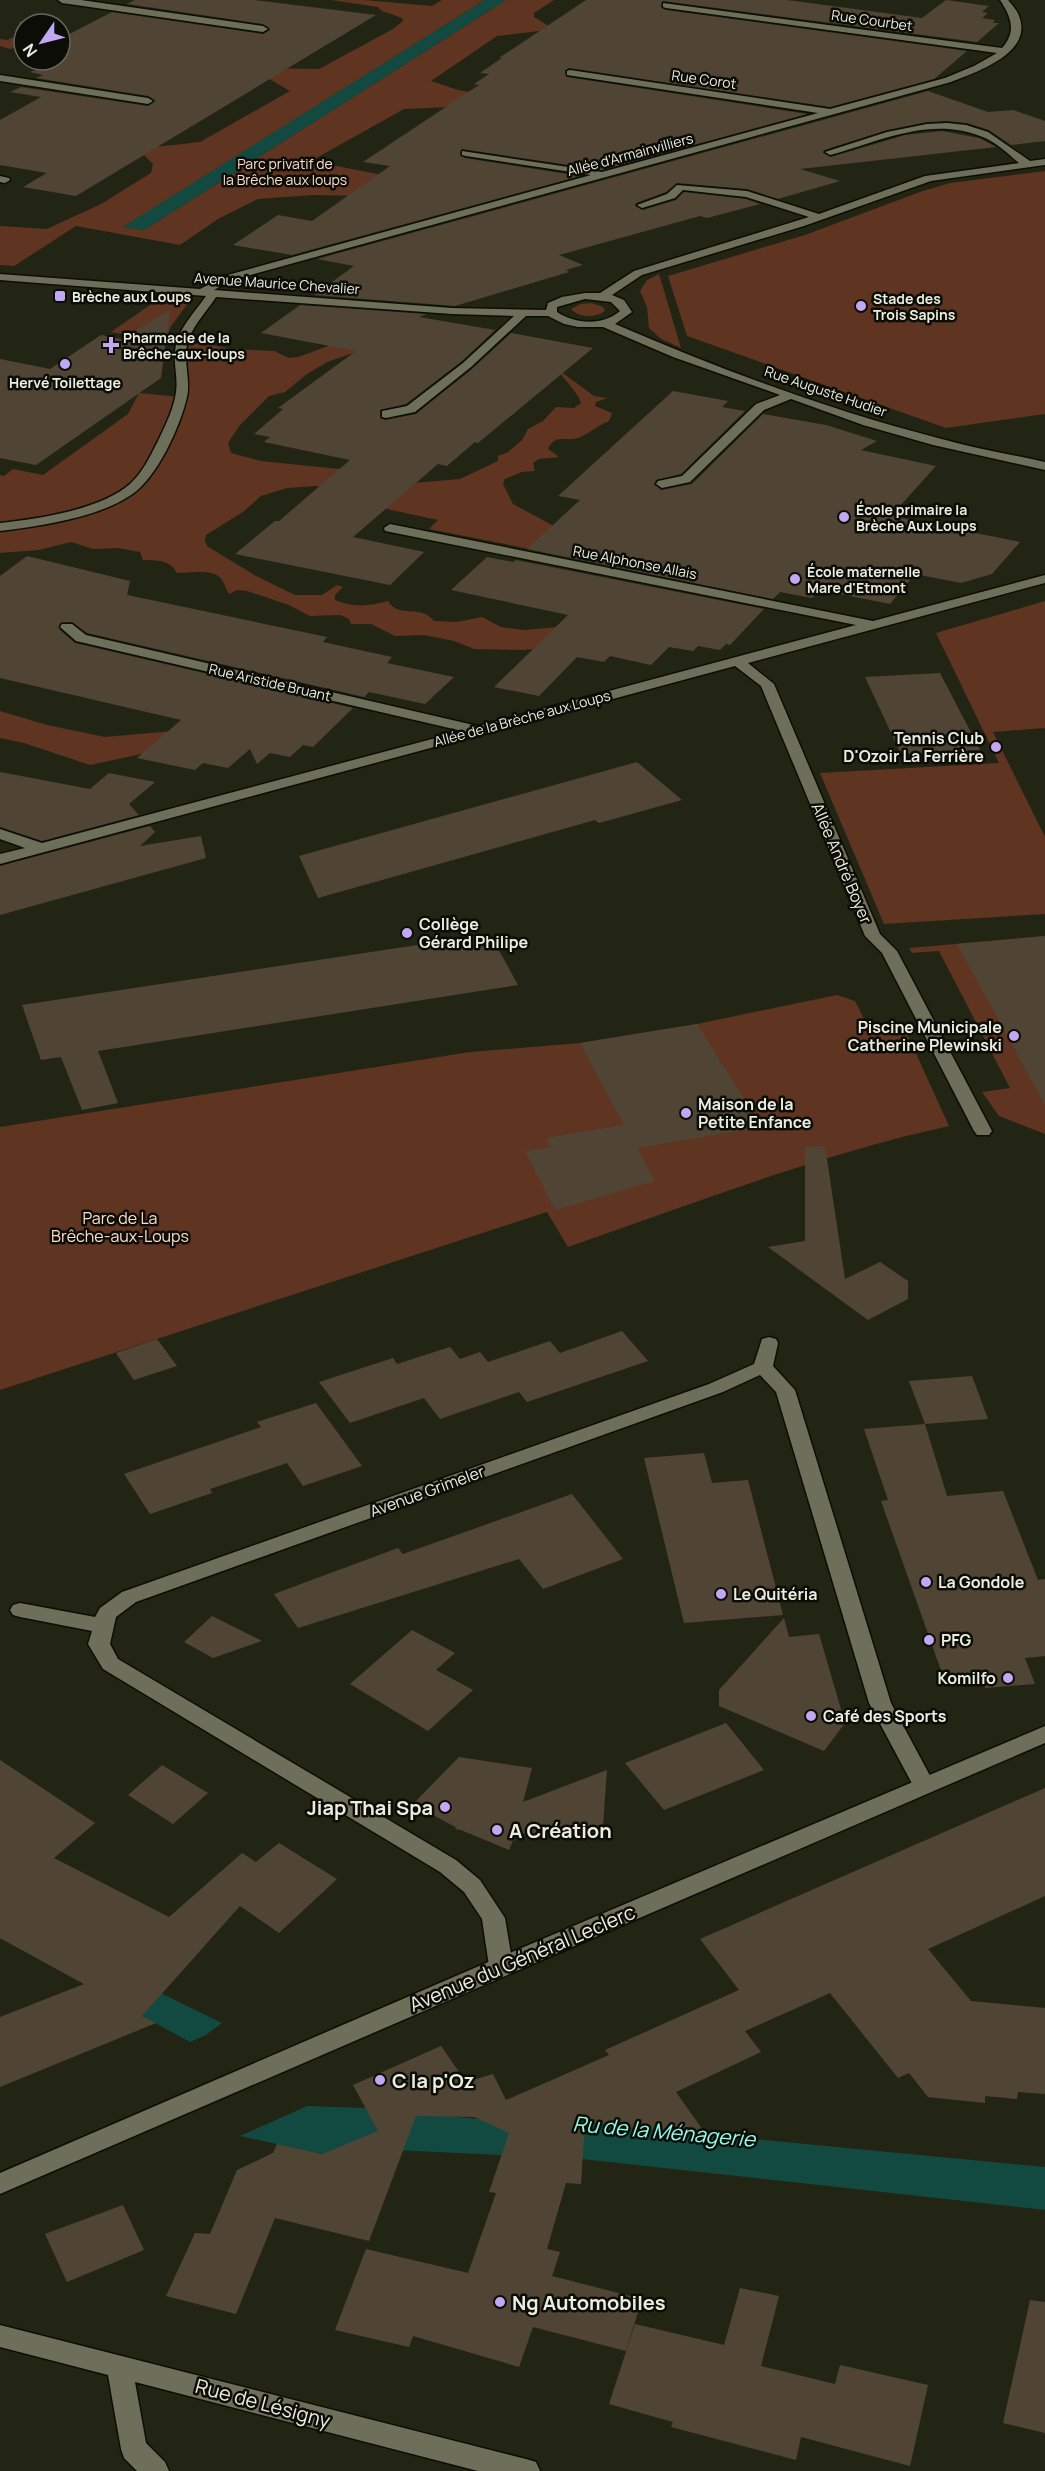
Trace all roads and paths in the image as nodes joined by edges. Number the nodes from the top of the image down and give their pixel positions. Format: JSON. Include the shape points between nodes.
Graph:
{"nodes":[{"id":1,"x":62,"y":0,"type":"edge"},
{"id":2,"x":1004,"y":0,"type":"edge"},
{"id":3,"x":666,"y":5,"type":"dead end"},
{"id":4,"x":263,"y":29,"type":"dead end"},
{"id":5,"x":1004,"y":51,"type":"junction"},
{"id":6,"x":570,"y":73,"type":"dead end"},
{"id":7,"x":0,"y":78,"type":"edge"},
{"id":8,"x":148,"y":101,"type":"dead end"},
{"id":9,"x":833,"y":112,"type":"junction"},
{"id":10,"x":830,"y":152,"type":"dead end"},
{"id":11,"x":466,"y":153,"type":"dead end"},
{"id":12,"x":1045,"y":162,"type":"edge"},
{"id":13,"x":1028,"y":164,"type":"junction"},
{"id":14,"x":604,"y":174,"type":"junction"},
{"id":15,"x":642,"y":205,"type":"dead end"},
{"id":16,"x":819,"y":217,"type":"junction"},
{"id":17,"x":0,"y":277,"type":"edge"},
{"id":18,"x":207,"y":293,"type":"junction"},
{"id":19,"x":602,"y":297,"type":"junction"},
{"id":20,"x":551,"y":313,"type":"junction"},
{"id":21,"x":522,"y":314,"type":"junction"},
{"id":22,"x":604,"y":323,"type":"junction"},
{"id":23,"x":789,"y":396,"type":"junction"},
{"id":24,"x":386,"y":414,"type":"dead end"},
{"id":25,"x":1045,"y":466,"type":"edge"},
{"id":26,"x":662,"y":484,"type":"dead end"},
{"id":27,"x":0,"y":527,"type":"edge"},
{"id":28,"x":390,"y":528,"type":"dead end"},
{"id":29,"x":1045,"y":579,"type":"edge"},
{"id":30,"x":874,"y":625,"type":"junction"},
{"id":31,"x":67,"y":627,"type":"dead end"},
{"id":32,"x":737,"y":661,"type":"junction"},
{"id":33,"x":478,"y":730,"type":"junction"},
{"id":34,"x":0,"y":834,"type":"edge"},
{"id":35,"x":41,"y":848,"type":"junction"},
{"id":36,"x":0,"y":859,"type":"edge"},
{"id":37,"x":983,"y":1131,"type":"dead end"},
{"id":38,"x":769,"y":1343,"type":"dead end"},
{"id":39,"x":763,"y":1367,"type":"junction"},
{"id":40,"x":20,"y":1610,"type":"dead end"},
{"id":41,"x":103,"y":1626,"type":"junction"},
{"id":42,"x":1045,"y":1734,"type":"edge"},
{"id":43,"x":924,"y":1785,"type":"junction"},
{"id":44,"x":501,"y":1966,"type":"junction"},
{"id":45,"x":0,"y":2184,"type":"edge"},
{"id":46,"x":0,"y":2336,"type":"edge"},
{"id":47,"x":119,"y":2365,"type":"junction"},
{"id":48,"x":155,"y":2471,"type":"edge"},
{"id":49,"x":526,"y":2471,"type":"edge"}],
"edges":[{"from":1,"to":4,"type":"street"},
{"from":2,"to":5,"type":"street","name":"Allée d'Armainvilliers","via":[[1017,15],[1018,26],[1017,34]]},
{"from":3,"to":5,"type":"street","name":"Rue Courbet"},
{"from":5,"to":9,"type":"street","name":"Allée d'Armainvilliers","via":[[982,66],[948,80]]},
{"from":6,"to":9,"type":"street","name":"Rue Corot"},
{"from":7,"to":8,"type":"street"},
{"from":9,"to":14,"type":"street","name":"Allée d'Armainvilliers"},
{"from":10,"to":13,"type":"street","via":[[933,126],[986,135]]},
{"from":11,"to":14,"type":"street"},
{"from":12,"to":13,"type":"street"},
{"from":13,"to":16,"type":"street","via":[[928,178]]},
{"from":14,"to":18,"type":"street","name":"Allée d'Armainvilliers","via":[[228,278]]},
{"from":15,"to":16,"type":"street","via":[[671,196],[681,187],[747,194]]},
{"from":16,"to":19,"type":"street","via":[[638,273]]},
{"from":17,"to":18,"type":"street","name":"Avenue Maurice Chevalier"},
{"from":18,"to":21,"type":"street","name":"Avenue Maurice Chevalier"},
{"from":18,"to":27,"type":"street","via":[[181,346],[181,397],[146,475],[128,492],[96,505]]},
{"from":19,"to":20,"type":"street","via":[[562,300],[552,305]]},
{"from":19,"to":22,"type":"street","via":[[621,303],[626,312]]},
{"from":20,"to":21,"type":"street","name":"Avenue Maurice Chevalier"},
{"from":20,"to":22,"type":"street","via":[[572,322]]},
{"from":21,"to":24,"type":"street","via":[[411,409]]},
{"from":22,"to":23,"type":"street","name":"Rue Auguste Hudier"},
{"from":23,"to":25,"type":"street","name":"Rue Auguste Hudier","via":[[913,436]]},
{"from":23,"to":26,"type":"street","via":[[760,407],[686,479]]},
{"from":28,"to":30,"type":"street","name":"Rue Alphonse Allais"},
{"from":29,"to":30,"type":"street","name":"Allée de la Brèche aux Loups"},
{"from":30,"to":32,"type":"street","name":"Allée de la Brèche aux Loups"},
{"from":31,"to":33,"type":"street","name":"Rue Aristide Bruant","via":[[81,639]]},
{"from":32,"to":33,"type":"street","name":"Allée de la Brèche aux Loups"},
{"from":32,"to":37,"type":"street","name":"Allée André Boyer","via":[[767,684],[873,936],[889,951]]},
{"from":33,"to":35,"type":"street","name":"Allée de la Brèche aux Loups"},
{"from":34,"to":35,"type":"street"},
{"from":35,"to":36,"type":"street","name":"Allée de la Brèche aux Loups"},
{"from":38,"to":39,"type":"street"},
{"from":39,"to":41,"type":"street","name":"Avenue Grimeler","via":[[716,1388],[129,1597],[107,1613]]},
{"from":39,"to":43,"type":"street","via":[[785,1390],[880,1703]]},
{"from":40,"to":41,"type":"street"},
{"from":41,"to":44,"type":"street","via":[[99,1644],[110,1664],[448,1866],[472,1886],[493,1918]]},
{"from":42,"to":43,"type":"street","name":"Avenue du Général Leclerc"},
{"from":43,"to":44,"type":"street","name":"Avenue du Général Leclerc"},
{"from":44,"to":45,"type":"street","name":"Avenue du Général Leclerc"},
{"from":46,"to":47,"type":"street","name":"Rue de Lésigny"},
{"from":47,"to":48,"type":"street","via":[[134,2449]]},
{"from":47,"to":49,"type":"street","name":"Rue de Lésigny"}]}
